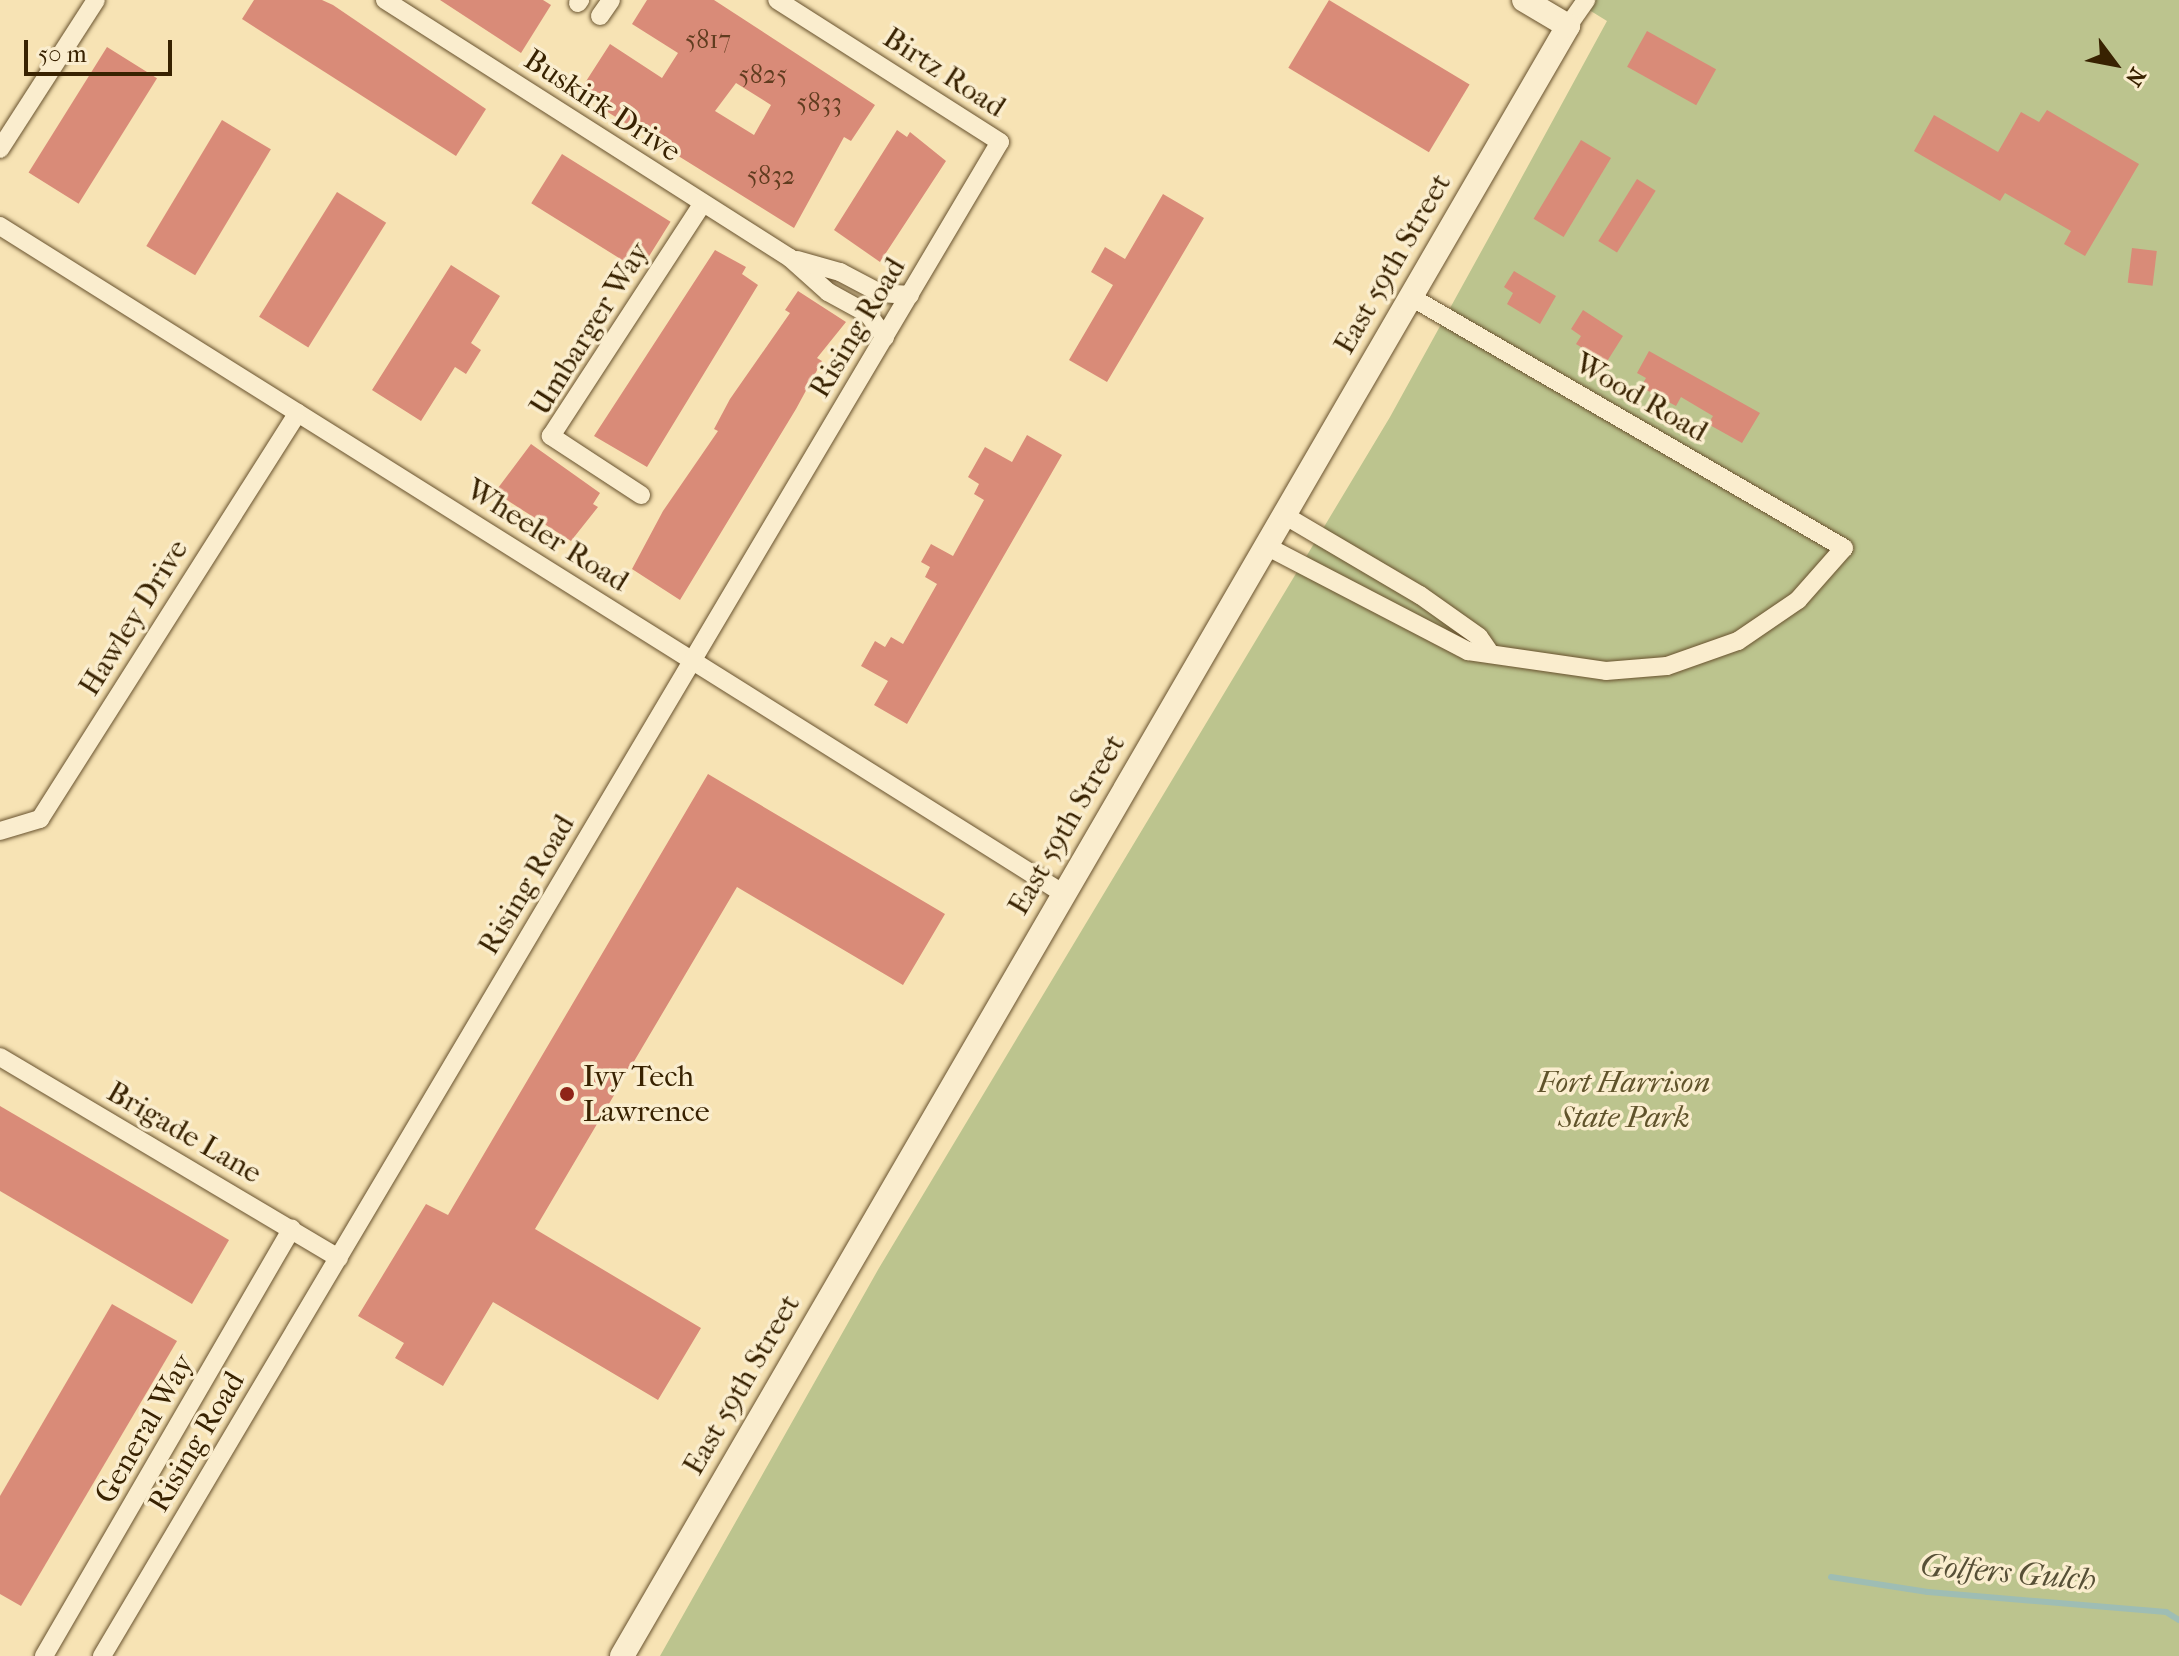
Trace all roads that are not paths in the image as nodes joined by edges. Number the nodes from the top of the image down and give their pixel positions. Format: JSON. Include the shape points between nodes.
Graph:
{"nodes":[{"id":1,"x":96,"y":0,"type":"edge"},
{"id":2,"x":385,"y":0,"type":"edge"},
{"id":3,"x":611,"y":0,"type":"edge"},
{"id":4,"x":777,"y":0,"type":"edge"},
{"id":5,"x":1524,"y":0,"type":"edge"},
{"id":6,"x":1586,"y":0,"type":"edge"},
{"id":7,"x":600,"y":16,"type":"dead end"},
{"id":8,"x":1568,"y":26,"type":"junction"},
{"id":9,"x":1000,"y":142,"type":"joint"},
{"id":10,"x":0,"y":149,"type":"edge"},
{"id":11,"x":703,"y":203,"type":"junction"},
{"id":12,"x":0,"y":226,"type":"edge"},
{"id":13,"x":790,"y":258,"type":"junction"},
{"id":14,"x":910,"y":295,"type":"junction"},
{"id":15,"x":1411,"y":297,"type":"junction"},
{"id":16,"x":885,"y":337,"type":"junction"},
{"id":17,"x":298,"y":413,"type":"junction"},
{"id":18,"x":641,"y":495,"type":"dead end"},
{"id":19,"x":1284,"y":515,"type":"junction"},
{"id":20,"x":1266,"y":546,"type":"junction"},
{"id":21,"x":1488,"y":650,"type":"junction"},
{"id":22,"x":693,"y":661,"type":"junction"},
{"id":23,"x":0,"y":831,"type":"edge"},
{"id":24,"x":1064,"y":894,"type":"junction"},
{"id":25,"x":0,"y":1057,"type":"edge"},
{"id":26,"x":292,"y":1229,"type":"junction"},
{"id":27,"x":339,"y":1258,"type":"junction"},
{"id":28,"x":44,"y":1656,"type":"edge"},
{"id":29,"x":102,"y":1656,"type":"edge"},
{"id":30,"x":622,"y":1656,"type":"edge"}],
"edges":[{"from":1,"to":10,"type":"street"},
{"from":2,"to":11,"type":"street","name":"Buskirk Drive"},
{"from":3,"to":7,"type":"street"},
{"from":4,"to":9,"type":"street","name":"Birtz Road"},
{"from":5,"to":8,"type":"street"},
{"from":6,"to":8,"type":"street"},
{"from":8,"to":15,"type":"street","name":"East 59th Street"},
{"from":9,"to":14,"type":"street","name":"Rising Road"},
{"from":11,"to":13,"type":"street","name":"Buskirk Drive"},
{"from":11,"to":18,"type":"street","name":"Umbarger Way","via":[[551,436]]},
{"from":12,"to":17,"type":"street","name":"Wheeler Road"},
{"from":13,"to":14,"type":"street","name":"Buskirk Drive","via":[[840,272],[880,293]]},
{"from":13,"to":16,"type":"street","name":"Buskirk Drive","via":[[828,292],[868,314]]},
{"from":14,"to":16,"type":"street","name":"Rising Road"},
{"from":15,"to":19,"type":"street","name":"East 59th Street"},
{"from":15,"to":21,"type":"street","name":"Wood Road","via":[[1844,548],[1813,585],[1765,624],[1688,661],[1646,669],[1582,670]]},
{"from":16,"to":22,"type":"street","name":"Rising Road"},
{"from":17,"to":22,"type":"street","name":"Wheeler Road"},
{"from":17,"to":23,"type":"street","name":"Hawley Drive","via":[[40,819]]},
{"from":19,"to":20,"type":"street","name":"East 59th Street"},
{"from":19,"to":21,"type":"street","via":[[1420,595],[1479,637]]},
{"from":20,"to":21,"type":"street","via":[[1401,620],[1468,651]]},
{"from":20,"to":24,"type":"street","name":"East 59th Street"},
{"from":22,"to":24,"type":"street","name":"Wheeler Road"},
{"from":22,"to":27,"type":"street","name":"Rising Road"},
{"from":24,"to":30,"type":"street","name":"East 59th Street"},
{"from":25,"to":26,"type":"street","name":"Brigade Lane"},
{"from":26,"to":27,"type":"street","name":"Brigade Lane"},
{"from":26,"to":28,"type":"street","name":"General Way"},
{"from":27,"to":29,"type":"street","name":"Rising Road"}]}
